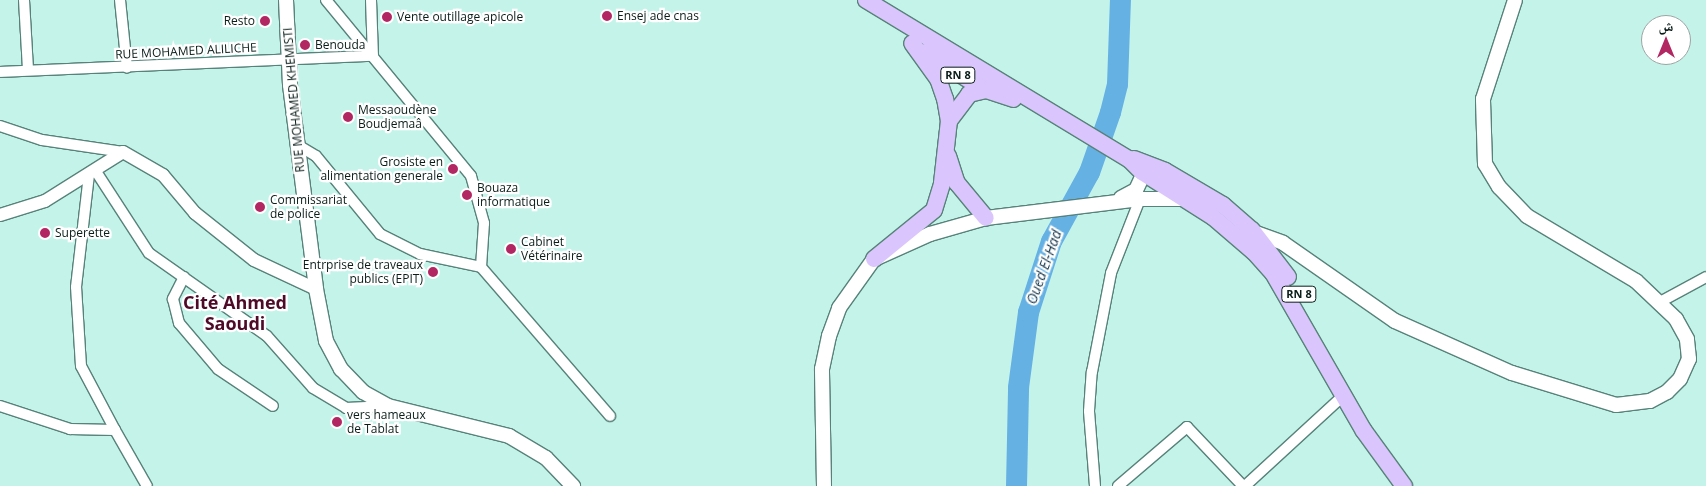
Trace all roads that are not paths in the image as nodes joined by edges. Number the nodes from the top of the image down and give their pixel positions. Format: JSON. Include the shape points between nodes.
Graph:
{"nodes":[{"id":1,"x":24,"y":0,"type":"edge"},
{"id":2,"x":120,"y":0,"type":"edge"},
{"id":3,"x":286,"y":0,"type":"edge"},
{"id":4,"x":326,"y":0,"type":"edge"},
{"id":5,"x":371,"y":0,"type":"edge"},
{"id":6,"x":866,"y":0,"type":"edge"},
{"id":7,"x":1515,"y":0,"type":"edge"},
{"id":8,"x":882,"y":13,"type":"junction"},
{"id":9,"x":912,"y":43,"type":"junction"},
{"id":10,"x":373,"y":56,"type":"junction"},
{"id":11,"x":289,"y":58,"type":"junction"},
{"id":12,"x":127,"y":68,"type":"junction"},
{"id":13,"x":28,"y":70,"type":"junction"},
{"id":14,"x":0,"y":72,"type":"edge"},
{"id":15,"x":984,"y":89,"type":"junction"},
{"id":16,"x":1017,"y":93,"type":"junction"},
{"id":17,"x":1048,"y":112,"type":"junction"},
{"id":18,"x":949,"y":121,"type":"junction"},
{"id":19,"x":0,"y":126,"type":"edge"},
{"id":20,"x":296,"y":144,"type":"junction"},
{"id":21,"x":123,"y":152,"type":"junction"},
{"id":22,"x":947,"y":154,"type":"junction"},
{"id":23,"x":1130,"y":159,"type":"junction"},
{"id":24,"x":92,"y":172,"type":"junction"},
{"id":25,"x":1144,"y":173,"type":"junction"},
{"id":26,"x":1140,"y":199,"type":"junction"},
{"id":27,"x":1188,"y":199,"type":"junction"},
{"id":28,"x":1111,"y":202,"type":"junction"},
{"id":29,"x":0,"y":215,"type":"edge"},
{"id":30,"x":986,"y":218,"type":"junction"},
{"id":31,"x":1227,"y":230,"type":"junction"},
{"id":32,"x":1252,"y":230,"type":"junction"},
{"id":33,"x":874,"y":259,"type":"junction"},
{"id":34,"x":481,"y":267,"type":"junction"},
{"id":35,"x":184,"y":277,"type":"junction"},
{"id":36,"x":1706,"y":277,"type":"edge"},
{"id":37,"x":316,"y":289,"type":"junction"},
{"id":38,"x":1660,"y":302,"type":"junction"},
{"id":39,"x":1343,"y":396,"type":"junction"},
{"id":40,"x":0,"y":406,"type":"edge"},
{"id":41,"x":273,"y":406,"type":"dead end"},
{"id":42,"x":388,"y":406,"type":"junction"},
{"id":43,"x":610,"y":416,"type":"dead end"},
{"id":44,"x":115,"y":430,"type":"junction"},
{"id":45,"x":147,"y":486,"type":"edge"},
{"id":46,"x":573,"y":486,"type":"edge"},
{"id":47,"x":824,"y":486,"type":"edge"},
{"id":48,"x":1095,"y":486,"type":"edge"},
{"id":49,"x":1118,"y":486,"type":"edge"},
{"id":50,"x":1244,"y":486,"type":"edge"},
{"id":51,"x":1404,"y":486,"type":"edge"},
{"id":52,"x":1413,"y":486,"type":"edge"}],
"edges":[{"from":1,"to":13,"type":"street"},
{"from":2,"to":12,"type":"street"},
{"from":3,"to":11,"type":"main road","name":"RUE MOHAMED KHEMISTI"},
{"from":4,"to":10,"type":"street"},
{"from":5,"to":10,"type":"street"},
{"from":6,"to":8,"type":"main road","number":"RN 8"},
{"from":7,"to":38,"type":"main road","via":[[1483,99],[1485,164],[1499,187],[1527,216],[1620,271]]},
{"from":8,"to":9,"type":"main road","number":"RN 8"},
{"from":8,"to":16,"type":"main road","number":"RN 8"},
{"from":9,"to":15,"type":"main road","number":"RN 8"},
{"from":9,"to":18,"type":"main road","via":[[938,79]]},
{"from":10,"to":11,"type":"street","name":"RUE MOHAMED ALILICHE"},
{"from":10,"to":34,"type":"street","via":[[471,176],[485,232]]},
{"from":11,"to":12,"type":"street","name":"RUE MOHAMED ALILICHE"},
{"from":11,"to":20,"type":"main road","name":"RUE MOHAMED KHEMISTI"},
{"from":12,"to":13,"type":"street","name":"RUE MOHAMED ALILICHE"},
{"from":13,"to":14,"type":"street","name":"RUE MOHAMED ALILICHE"},
{"from":15,"to":16,"type":"main road"},
{"from":15,"to":17,"type":"main road","number":"RN 8"},
{"from":15,"to":18,"type":"main road","via":[[963,99]]},
{"from":16,"to":17,"type":"main road","number":"RN 8"},
{"from":17,"to":23,"type":"main road","number":"RN 8"},
{"from":18,"to":22,"type":"main road"},
{"from":19,"to":21,"type":"street","via":[[42,140]]},
{"from":20,"to":34,"type":"street","via":[[316,156],[380,234],[420,254]]},
{"from":20,"to":37,"type":"main road","name":"RUE MOHAMED KHEMISTI"},
{"from":21,"to":24,"type":"street"},
{"from":21,"to":37,"type":"street","via":[[163,175],[195,213],[254,260]]},
{"from":22,"to":30,"type":"main road","via":[[957,183]]},
{"from":22,"to":33,"type":"main road","via":[[934,210]]},
{"from":23,"to":25,"type":"main road","number":"RN 8"},
{"from":23,"to":32,"type":"main road","number":"RN 8","via":[[1165,171],[1223,205]]},
{"from":24,"to":29,"type":"street","via":[[45,201]]},
{"from":24,"to":35,"type":"street","via":[[149,253]]},
{"from":24,"to":44,"type":"street","via":[[76,287],[81,366]]},
{"from":25,"to":27,"type":"main road","number":"RN 8"},
{"from":25,"to":28,"type":"main road","via":[[1136,190]]},
{"from":26,"to":27,"type":"main road"},
{"from":26,"to":28,"type":"main road"},
{"from":26,"to":48,"type":"street","via":[[1112,272],[1092,372],[1089,411]]},
{"from":27,"to":31,"type":"main road","number":"RN 8"},
{"from":28,"to":30,"type":"main road"},
{"from":30,"to":33,"type":"main road","via":[[930,234]]},
{"from":31,"to":32,"type":"main road"},
{"from":31,"to":39,"type":"main road","number":"RN 8","via":[[1273,273]]},
{"from":32,"to":38,"type":"main road","via":[[1283,243],[1354,296],[1426,337],[1591,401],[1616,405],[1650,401],[1680,379],[1689,360],[1687,339]]},
{"from":32,"to":52,"type":"main road","number":"RN 8","via":[[1288,276],[1372,430]]},
{"from":33,"to":47,"type":"main road","via":[[844,300],[829,336],[822,369]]},
{"from":34,"to":43,"type":"street"},
{"from":35,"to":41,"type":"street","via":[[173,299],[179,323],[218,369]]},
{"from":35,"to":42,"type":"street","via":[[267,336],[313,388],[346,408]]},
{"from":36,"to":38,"type":"street"},
{"from":37,"to":42,"type":"main road","name":"RUE MOHAMED KHEMISTI","via":[[326,341],[340,369],[363,392]]},
{"from":39,"to":50,"type":"street"},
{"from":39,"to":51,"type":"main road","number":"RN 8"},
{"from":40,"to":44,"type":"street","via":[[70,429]]},
{"from":42,"to":46,"type":"main road","name":"RUE MOHAMED KHEMISTI","via":[[509,436],[546,458]]},
{"from":44,"to":45,"type":"street"},
{"from":49,"to":50,"type":"street","via":[[1187,427]]}]}
